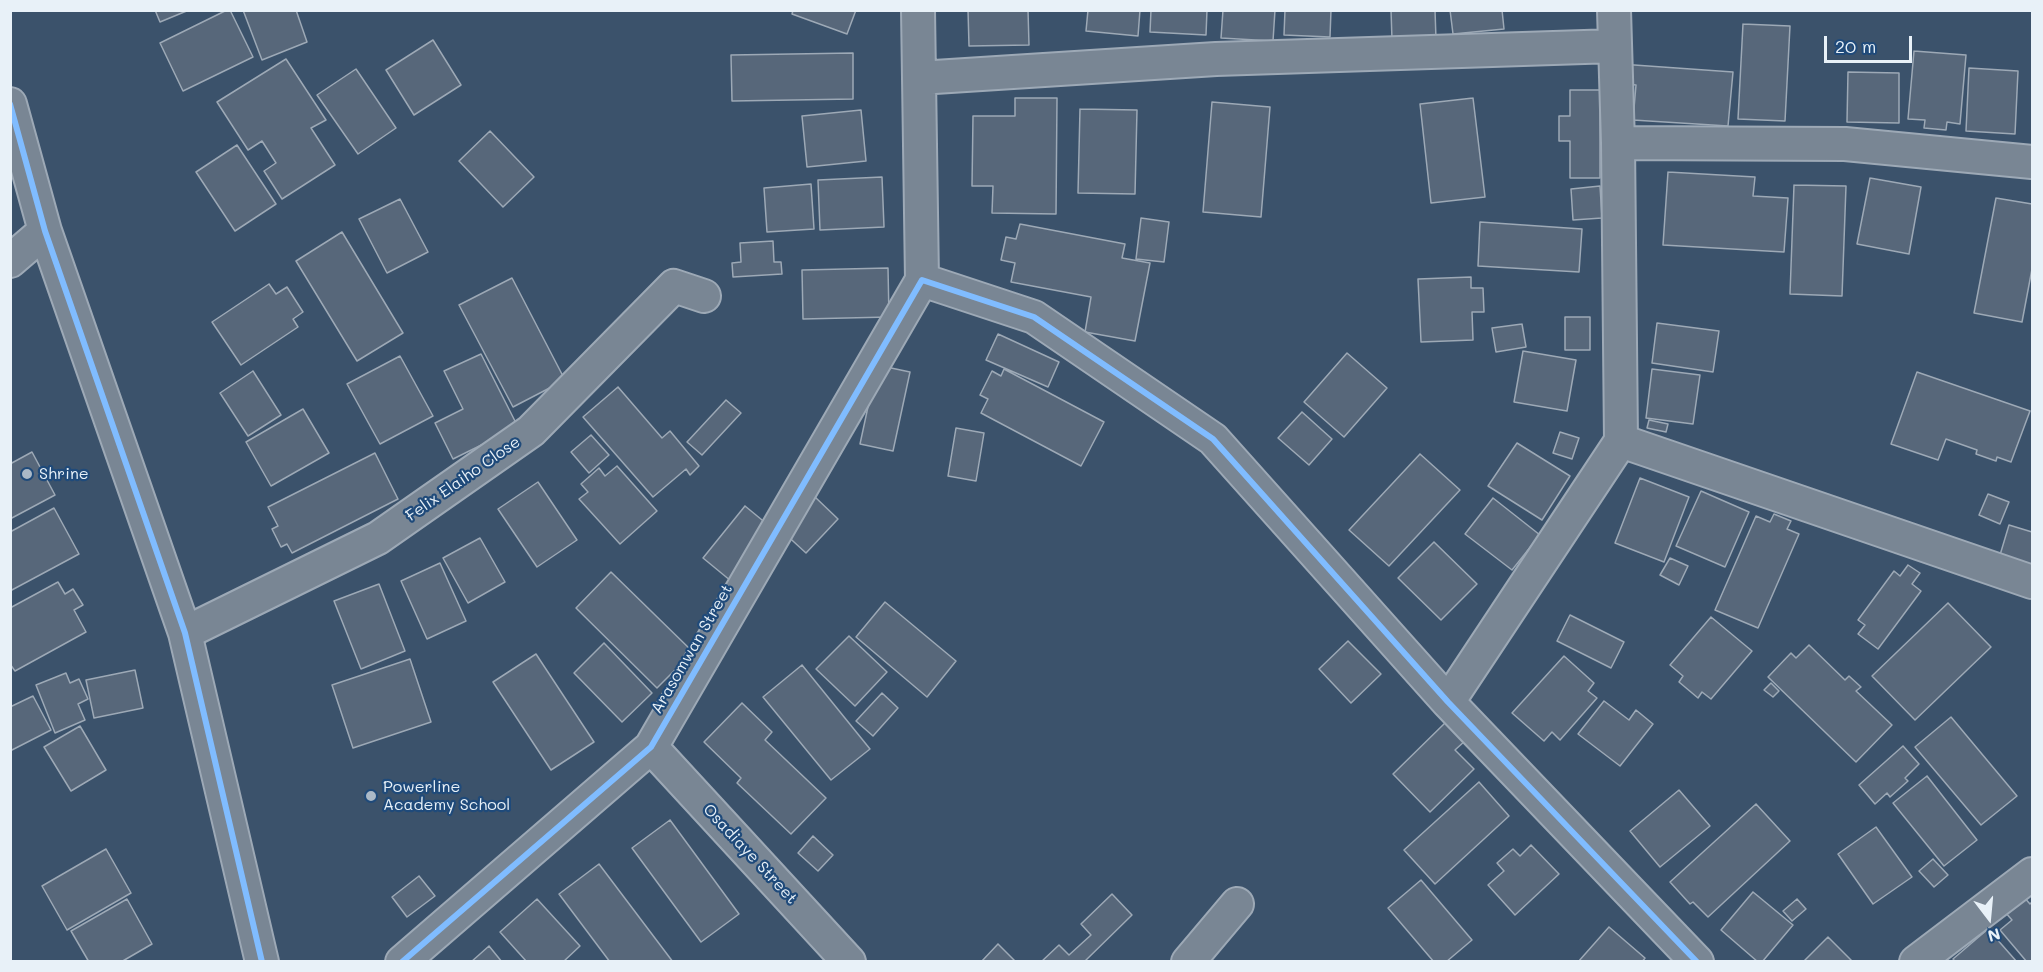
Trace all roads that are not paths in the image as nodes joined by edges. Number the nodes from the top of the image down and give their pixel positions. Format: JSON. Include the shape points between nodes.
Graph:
{"nodes":[{"id":1,"x":918,"y":10,"type":"edge"},
{"id":2,"x":1614,"y":10,"type":"edge"},
{"id":3,"x":1615,"y":46,"type":"junction"},
{"id":4,"x":919,"y":78,"type":"junction"},
{"id":5,"x":10,"y":104,"type":"edge"},
{"id":6,"x":1618,"y":143,"type":"junction"},
{"id":7,"x":2032,"y":162,"type":"edge"},
{"id":8,"x":45,"y":231,"type":"junction"},
{"id":9,"x":10,"y":261,"type":"edge"},
{"id":10,"x":922,"y":280,"type":"junction"},
{"id":11,"x":704,"y":296,"type":"dead end"},
{"id":12,"x":1621,"y":441,"type":"junction"},
{"id":13,"x":2032,"y":582,"type":"edge"},
{"id":14,"x":185,"y":633,"type":"junction"},
{"id":15,"x":1448,"y":702,"type":"junction"},
{"id":16,"x":651,"y":747,"type":"junction"},
{"id":17,"x":2032,"y":874,"type":"edge"},
{"id":18,"x":1237,"y":904,"type":"dead end"},
{"id":19,"x":262,"y":962,"type":"edge"},
{"id":20,"x":402,"y":962,"type":"edge"},
{"id":21,"x":849,"y":962,"type":"edge"},
{"id":22,"x":1188,"y":962,"type":"edge"},
{"id":23,"x":1697,"y":962,"type":"edge"},
{"id":24,"x":1916,"y":962,"type":"edge"}],
"edges":[{"from":1,"to":4,"type":"street"},
{"from":2,"to":3,"type":"street"},
{"from":3,"to":4,"type":"street","via":[[1216,59]]},
{"from":3,"to":6,"type":"street"},
{"from":4,"to":10,"type":"street"},
{"from":5,"to":8,"type":"street"},
{"from":6,"to":7,"type":"street","via":[[1845,144]]},
{"from":6,"to":12,"type":"street"},
{"from":8,"to":9,"type":"street"},
{"from":8,"to":14,"type":"street"},
{"from":10,"to":15,"type":"street","via":[[1034,317],[1213,439]]},
{"from":10,"to":16,"type":"street","name":"Arasomwan Street"},
{"from":11,"to":14,"type":"street","name":"Felix Elaiho Close","via":[[674,286],[531,431],[378,538]]},
{"from":12,"to":13,"type":"street"},
{"from":12,"to":15,"type":"street"},
{"from":14,"to":19,"type":"street"},
{"from":15,"to":23,"type":"street"},
{"from":16,"to":20,"type":"street","name":"Arasomwan Street"},
{"from":16,"to":21,"type":"street","name":"Osadiaye Street"},
{"from":17,"to":24,"type":"street"},
{"from":18,"to":22,"type":"street"}]}
